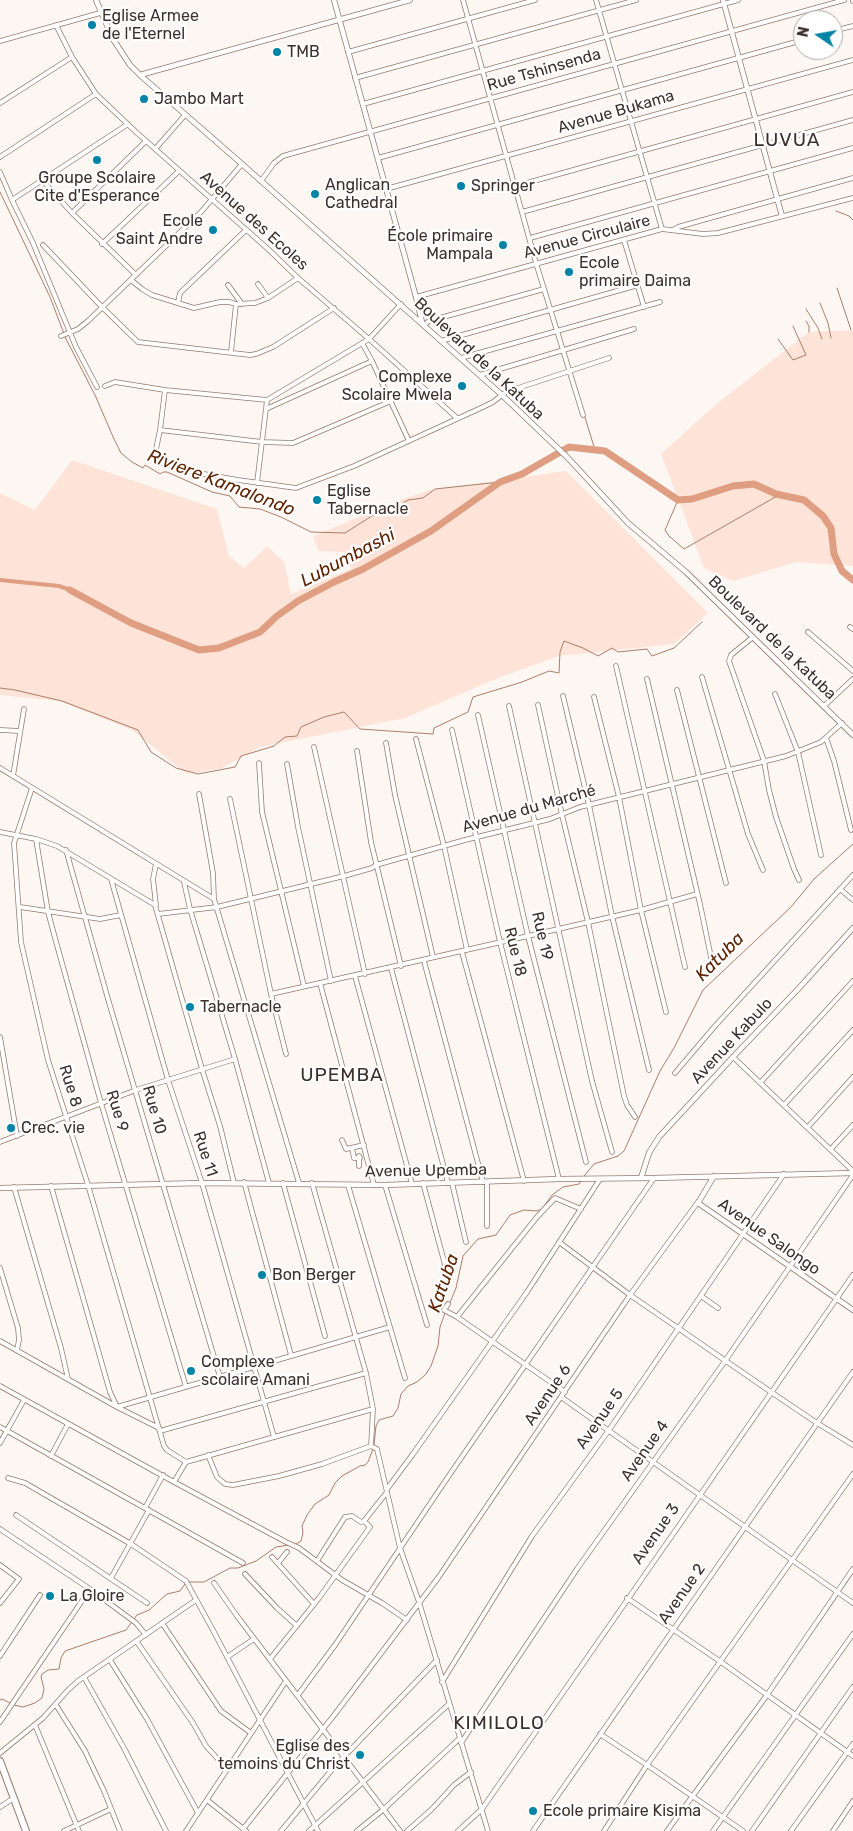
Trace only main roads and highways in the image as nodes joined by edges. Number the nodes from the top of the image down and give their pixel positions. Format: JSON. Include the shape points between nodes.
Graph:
{"nodes":[{"id":1,"x":0,"y":1761,"type":"edge"},
{"id":2,"x":26,"y":1831,"type":"edge"}],
"edges":[{"from":1,"to":2,"type":"highway"}]}
